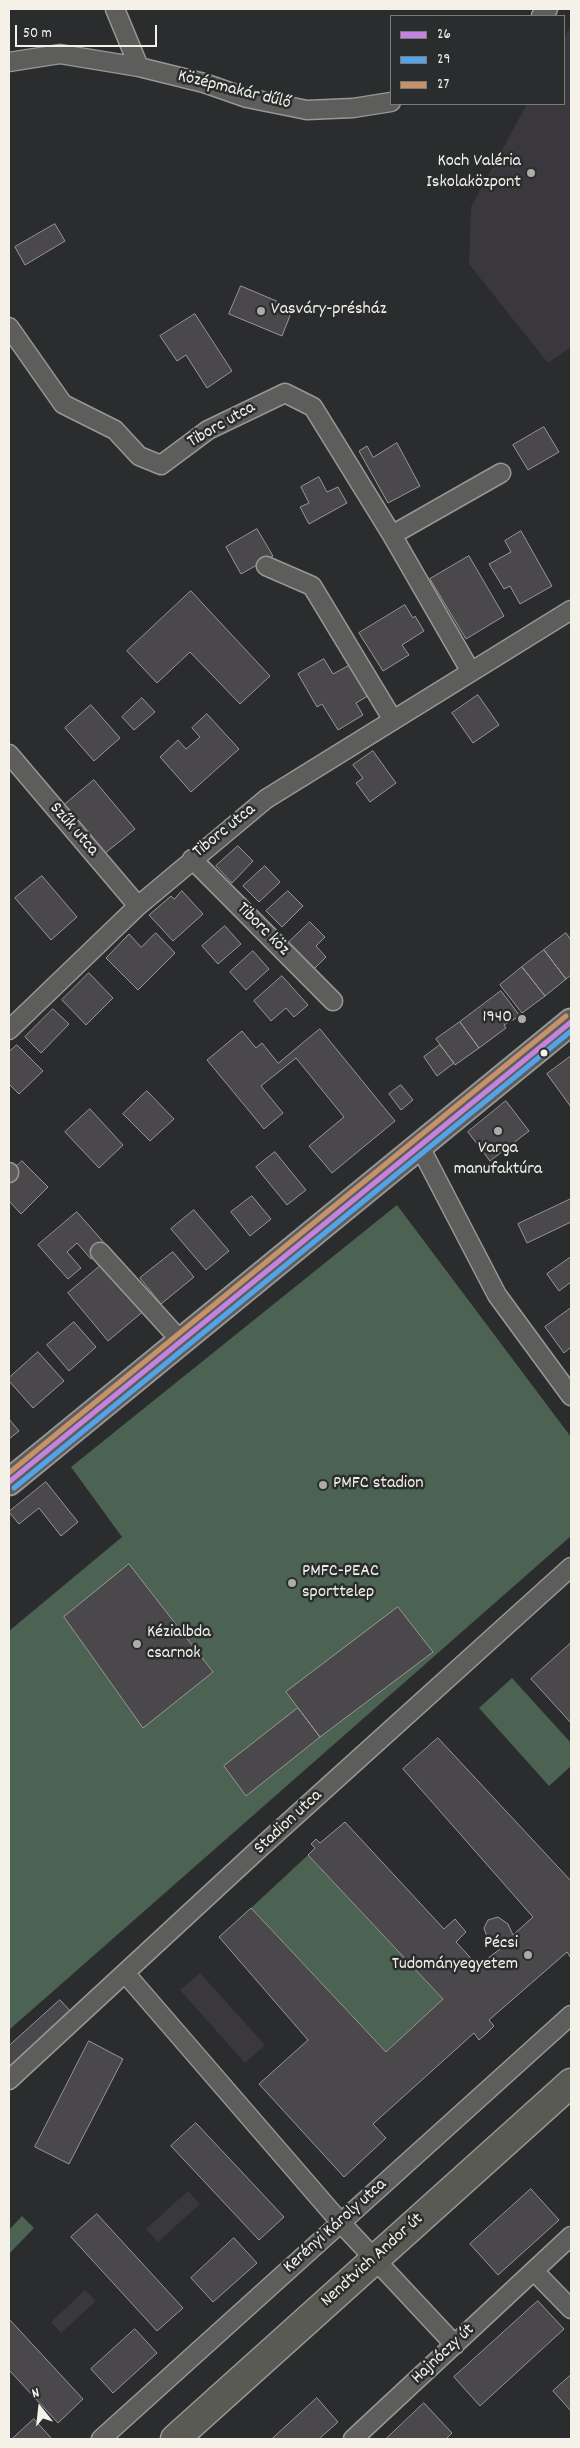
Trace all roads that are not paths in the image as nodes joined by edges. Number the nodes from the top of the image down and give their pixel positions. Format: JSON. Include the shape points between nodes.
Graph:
{"nodes":[{"id":1,"x":115,"y":9,"type":"edge"},
{"id":2,"x":9,"y":62,"type":"edge"},
{"id":3,"x":139,"y":67,"type":"junction"},
{"id":4,"x":390,"y":102,"type":"edge"},
{"id":5,"x":9,"y":326,"type":"edge"},
{"id":6,"x":501,"y":473,"type":"dead end"},
{"id":7,"x":392,"y":535,"type":"junction"},
{"id":8,"x":266,"y":566,"type":"dead end"},
{"id":9,"x":571,"y":610,"type":"edge"},
{"id":10,"x":471,"y":672,"type":"junction"},
{"id":11,"x":393,"y":720,"type":"junction"},
{"id":12,"x":9,"y":754,"type":"edge"},
{"id":13,"x":192,"y":859,"type":"junction"},
{"id":14,"x":138,"y":906,"type":"junction"},
{"id":15,"x":332,"y":1001,"type":"dead end"},
{"id":16,"x":571,"y":1022,"type":"edge"},
{"id":17,"x":9,"y":1030,"type":"edge"},
{"id":18,"x":418,"y":1145,"type":"junction"},
{"id":19,"x":100,"y":1252,"type":"dead end"},
{"id":20,"x":181,"y":1340,"type":"junction"},
{"id":21,"x":571,"y":1396,"type":"edge"},
{"id":22,"x":9,"y":1482,"type":"edge"},
{"id":23,"x":571,"y":1567,"type":"edge"},
{"id":24,"x":125,"y":1973,"type":"junction"},
{"id":25,"x":571,"y":2015,"type":"edge"},
{"id":26,"x":9,"y":2080,"type":"edge"},
{"id":27,"x":571,"y":2083,"type":"edge"},
{"id":28,"x":341,"y":2223,"type":"junction"},
{"id":29,"x":571,"y":2236,"type":"edge"},
{"id":30,"x":374,"y":2259,"type":"junction"},
{"id":31,"x":534,"y":2271,"type":"junction"},
{"id":32,"x":571,"y":2308,"type":"edge"},
{"id":33,"x":455,"y":2345,"type":"junction"},
{"id":34,"x":101,"y":2439,"type":"edge"},
{"id":35,"x":175,"y":2439,"type":"edge"},
{"id":36,"x":353,"y":2439,"type":"edge"}],
"edges":[{"from":1,"to":3,"type":"street"},
{"from":2,"to":3,"type":"street","name":"Középmakár dűlő","via":[[60,54]]},
{"from":3,"to":4,"type":"street","name":"Középmakár dűlő","via":[[204,83],[247,98],[307,110]]},
{"from":5,"to":7,"type":"street","name":"Tiborc utca","via":[[63,404],[115,430],[139,456],[161,465],[208,430],[285,392],[313,407]]},
{"from":6,"to":7,"type":"street"},
{"from":7,"to":10,"type":"street","name":"Tiborc utca"},
{"from":8,"to":11,"type":"street","via":[[312,586]]},
{"from":9,"to":10,"type":"street","name":"Tiborc utca"},
{"from":10,"to":11,"type":"street","name":"Tiborc utca"},
{"from":11,"to":13,"type":"street","name":"Tiborc utca","via":[[266,799]]},
{"from":12,"to":14,"type":"street","name":"Szűk utca"},
{"from":13,"to":14,"type":"street","name":"Tiborc utca"},
{"from":13,"to":15,"type":"street","name":"Tiborc köz"},
{"from":14,"to":17,"type":"street","name":"Tiborc utca"},
{"from":16,"to":18,"type":"street"},
{"from":18,"to":20,"type":"street"},
{"from":18,"to":21,"type":"street","via":[[497,1295]]},
{"from":19,"to":20,"type":"street"},
{"from":20,"to":22,"type":"street"},
{"from":23,"to":24,"type":"street","name":"Stadion utca"},
{"from":24,"to":26,"type":"street","name":"Stadion utca"},
{"from":24,"to":28,"type":"street"},
{"from":25,"to":28,"type":"street","name":"Kerényi Károly utca"},
{"from":27,"to":30,"type":"main road","name":"Nendtvich Andor út"},
{"from":28,"to":30,"type":"street"},
{"from":28,"to":34,"type":"street","name":"Kerényi Károly utca"},
{"from":29,"to":31,"type":"street","name":"Hajnóczy út"},
{"from":30,"to":33,"type":"street"},
{"from":30,"to":35,"type":"main road","name":"Nendtvich Andor út"},
{"from":31,"to":32,"type":"street"},
{"from":31,"to":33,"type":"street","name":"Hajnóczy út"},
{"from":33,"to":36,"type":"street","name":"Hajnóczy út"}]}
